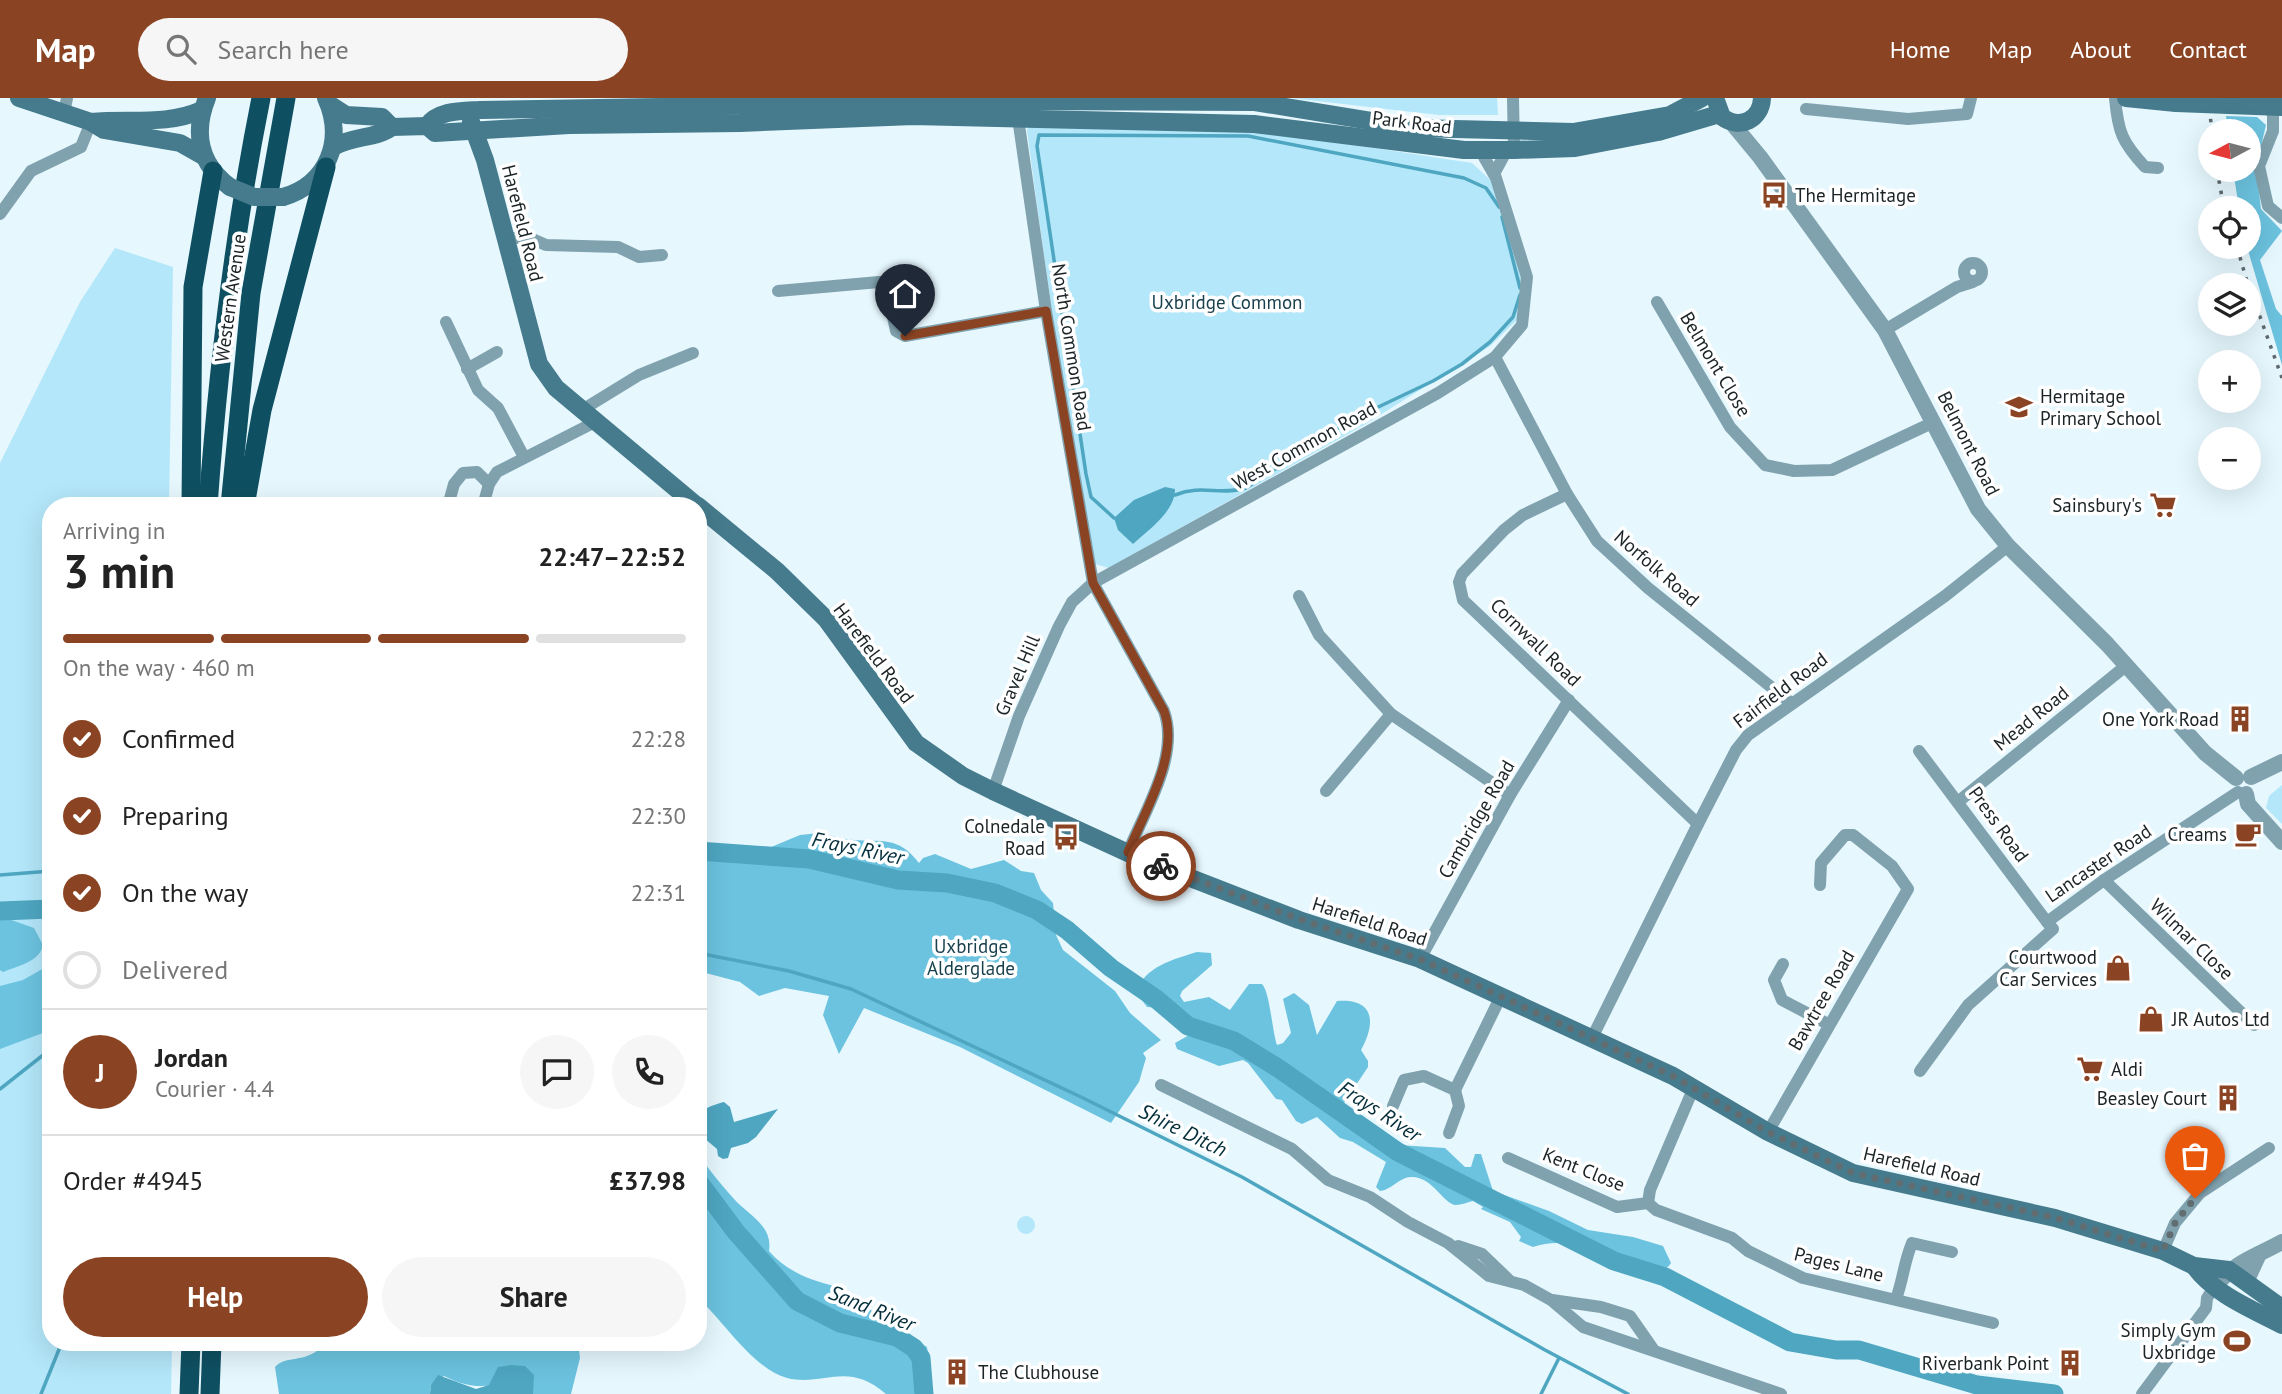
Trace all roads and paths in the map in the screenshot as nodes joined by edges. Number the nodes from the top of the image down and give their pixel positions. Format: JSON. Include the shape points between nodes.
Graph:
{"nodes":[{"id":1,"x":19,"y":98,"type":"edge"},
{"id":2,"x":261,"y":98,"type":"edge"},
{"id":3,"x":286,"y":98,"type":"edge"},
{"id":4,"x":1513,"y":98,"type":"edge"},
{"id":5,"x":1702,"y":98,"type":"edge"},
{"id":6,"x":1971,"y":98,"type":"edge"},
{"id":7,"x":2115,"y":98,"type":"edge"},
{"id":8,"x":2126,"y":98,"type":"edge"},
{"id":9,"x":328,"y":101,"type":"edge"},
{"id":10,"x":205,"y":104,"type":"edge"},
{"id":11,"x":1764,"y":104,"type":"edge"},
{"id":12,"x":65,"y":105,"type":"edge"},
{"id":13,"x":2274,"y":106,"type":"edge"},
{"id":14,"x":1806,"y":110,"type":"dead end"},
{"id":15,"x":1722,"y":112,"type":"edge"},
{"id":16,"x":1018,"y":118,"type":"junction"},
{"id":17,"x":432,"y":121,"type":"junction"},
{"id":18,"x":91,"y":122,"type":"junction"},
{"id":19,"x":392,"y":127,"type":"junction"},
{"id":20,"x":476,"y":130,"type":"junction"},
{"id":21,"x":1514,"y":132,"type":"junction"},
{"id":22,"x":333,"y":147,"type":"junction"},
{"id":23,"x":1480,"y":150,"type":"junction"},
{"id":24,"x":1510,"y":150,"type":"junction"},
{"id":25,"x":1760,"y":157,"type":"junction"},
{"id":26,"x":208,"y":164,"type":"junction"},
{"id":27,"x":326,"y":167,"type":"junction"},
{"id":28,"x":2158,"y":168,"type":"dead end"},
{"id":29,"x":1494,"y":174,"type":"junction"},
{"id":30,"x":0,"y":214,"type":"edge"},
{"id":31,"x":2282,"y":218,"type":"edge"},
{"id":32,"x":506,"y":238,"type":"junction"},
{"id":33,"x":662,"y":255,"type":"dead end"},
{"id":34,"x":1957,"y":286,"type":"junction"},
{"id":35,"x":778,"y":291,"type":"dead end"},
{"id":36,"x":1657,"y":302,"type":"dead end"},
{"id":37,"x":1046,"y":311,"type":"junction"},
{"id":38,"x":446,"y":322,"type":"dead end"},
{"id":39,"x":1885,"y":330,"type":"junction"},
{"id":40,"x":497,"y":352,"type":"dead end"},
{"id":41,"x":693,"y":353,"type":"dead end"},
{"id":42,"x":1495,"y":357,"type":"junction"},
{"id":43,"x":467,"y":369,"type":"junction"},
{"id":44,"x":589,"y":416,"type":"junction"},
{"id":45,"x":1934,"y":422,"type":"junction"},
{"id":46,"x":524,"y":457,"type":"junction"},
{"id":47,"x":489,"y":484,"type":"junction"},
{"id":48,"x":1567,"y":494,"type":"junction"},
{"id":49,"x":191,"y":497,"type":"edge"},
{"id":50,"x":209,"y":497,"type":"edge"},
{"id":51,"x":231,"y":497,"type":"edge"},
{"id":52,"x":246,"y":497,"type":"edge"},
{"id":53,"x":450,"y":497,"type":"edge"},
{"id":54,"x":485,"y":497,"type":"edge"},
{"id":55,"x":687,"y":497,"type":"edge"},
{"id":56,"x":707,"y":513,"type":"edge"},
{"id":57,"x":2008,"y":546,"type":"junction"},
{"id":58,"x":1093,"y":583,"type":"junction"},
{"id":59,"x":1299,"y":596,"type":"dead end"},
{"id":60,"x":2127,"y":665,"type":"junction"},
{"id":61,"x":1569,"y":700,"type":"junction"},
{"id":62,"x":1791,"y":703,"type":"junction"},
{"id":63,"x":1391,"y":714,"type":"junction"},
{"id":64,"x":1919,"y":751,"type":"dead end"},
{"id":65,"x":2282,"y":762,"type":"edge"},
{"id":66,"x":2243,"y":785,"type":"junction"},
{"id":67,"x":993,"y":791,"type":"junction"},
{"id":68,"x":1326,"y":791,"type":"dead end"},
{"id":69,"x":1510,"y":795,"type":"junction"},
{"id":70,"x":1959,"y":801,"type":"junction"},
{"id":71,"x":1698,"y":824,"type":"junction"},
{"id":72,"x":2282,"y":842,"type":"edge"},
{"id":73,"x":1128,"y":852,"type":"junction"},
{"id":74,"x":2104,"y":880,"type":"junction"},
{"id":75,"x":1820,"y":885,"type":"dead end"},
{"id":76,"x":2047,"y":922,"type":"junction"},
{"id":77,"x":1420,"y":959,"type":"junction"},
{"id":78,"x":1783,"y":964,"type":"dead end"},
{"id":79,"x":1500,"y":996,"type":"junction"},
{"id":80,"x":1828,"y":1024,"type":"junction"},
{"id":81,"x":2253,"y":1025,"type":"dead end"},
{"id":82,"x":1591,"y":1040,"type":"junction"},
{"id":83,"x":1920,"y":1071,"type":"dead end"},
{"id":84,"x":1161,"y":1085,"type":"dead end"},
{"id":85,"x":1694,"y":1087,"type":"junction"},
{"id":86,"x":1455,"y":1090,"type":"junction"},
{"id":87,"x":1393,"y":1106,"type":"dead end"},
{"id":88,"x":1768,"y":1132,"type":"junction"},
{"id":89,"x":1449,"y":1133,"type":"dead end"},
{"id":90,"x":2269,"y":1148,"type":"dead end"},
{"id":91,"x":1508,"y":1158,"type":"dead end"},
{"id":92,"x":1648,"y":1203,"type":"junction"},
{"id":93,"x":2282,"y":1242,"type":"edge"},
{"id":94,"x":2163,"y":1251,"type":"junction"},
{"id":95,"x":1952,"y":1252,"type":"dead end"},
{"id":96,"x":2259,"y":1254,"type":"junction"},
{"id":97,"x":2194,"y":1266,"type":"junction"},
{"id":98,"x":2229,"y":1270,"type":"junction"},
{"id":99,"x":2246,"y":1282,"type":"junction"},
{"id":100,"x":2221,"y":1291,"type":"junction"},
{"id":101,"x":1896,"y":1299,"type":"junction"},
{"id":102,"x":1551,"y":1300,"type":"junction"},
{"id":103,"x":2282,"y":1308,"type":"edge"},
{"id":104,"x":1993,"y":1323,"type":"dead end"},
{"id":105,"x":2282,"y":1325,"type":"edge"},
{"id":106,"x":1653,"y":1349,"type":"junction"},
{"id":107,"x":191,"y":1351,"type":"edge"},
{"id":108,"x":212,"y":1351,"type":"edge"},
{"id":109,"x":189,"y":1394,"type":"edge"},
{"id":110,"x":210,"y":1394,"type":"edge"},
{"id":111,"x":1781,"y":1394,"type":"edge"},
{"id":112,"x":2142,"y":1394,"type":"edge"}],
"edges":[{"from":1,"to":12,"type":"main road"},
{"from":2,"to":50,"type":"highway","name":"Western Avenue","via":[[222,357]]},
{"from":3,"to":51,"type":"highway","name":"Western Avenue","via":[[251,293]]},
{"from":4,"to":21,"type":"street"},
{"from":5,"to":21,"type":"main road","name":"Park Road","via":[[1670,115],[1573,132]]},
{"from":6,"to":14,"type":"street","via":[[1967,114],[1916,119]]},
{"from":7,"to":28,"type":"street","via":[[2124,144],[2145,167]]},
{"from":8,"to":13,"type":"main road","bridge":true},
{"from":9,"to":19,"type":"main road","name":"Park Road","via":[[346,115],[382,117]]},
{"from":9,"to":22,"type":"main road","via":[[334,117]]},
{"from":10,"to":18,"type":"main road","via":[[184,118],[165,122],[129,118]]},
{"from":10,"to":26,"type":"main road","via":[[199,134]]},
{"from":11,"to":15,"type":"main road","name":"Park Road","via":[[1743,123]]},
{"from":11,"to":25,"type":"street"},
{"from":12,"to":18,"type":"main road"},
{"from":13,"to":31,"type":"street","via":[[2273,131],[2259,166],[2268,206]]},
{"from":15,"to":24,"type":"main road","name":"Park Road","via":[[1658,132],[1575,148]]},
{"from":15,"to":25,"type":"street","name":"Belmont Road"},
{"from":16,"to":20,"type":"main road","name":"Park Road","via":[[913,116]]},
{"from":16,"to":23,"type":"main road","name":"Park Road","via":[[1254,124]]},
{"from":16,"to":37,"type":"street","name":"North Common Road"},
{"from":17,"to":19,"type":"main road","name":"Park Road"},
{"from":17,"to":20,"type":"main road","name":"Park Road","via":[[435,133]]},
{"from":17,"to":21,"type":"main road","name":"Park Road","via":[[454,111],[1018,101],[1255,102],[1413,128]]},
{"from":18,"to":26,"type":"main road","via":[[124,135],[180,143]]},
{"from":18,"to":30,"type":"street","via":[[81,147],[31,171]]},
{"from":19,"to":22,"type":"main road","name":"Park Road","via":[[384,134],[352,137]]},
{"from":20,"to":32,"type":"main road","name":"Harefield Road"},
{"from":21,"to":24,"type":"street"},
{"from":22,"to":27,"type":"main road"},
{"from":23,"to":24,"type":"main road","name":"Park Road"},
{"from":23,"to":29,"type":"street"},
{"from":24,"to":29,"type":"street"},
{"from":25,"to":39,"type":"street","name":"Belmont Road"},
{"from":26,"to":27,"type":"main road","bridge":true,"via":[[230,187],[254,197],[284,197],[306,188]]},
{"from":26,"to":49,"type":"highway","via":[[211,191],[198,244],[192,300]]},
{"from":27,"to":52,"type":"highway","via":[[262,410]]},
{"from":29,"to":42,"type":"street","name":"West Common Road","via":[[1527,277],[1522,325]]},
{"from":32,"to":33,"type":"street","via":[[530,238],[546,245],[618,247],[639,257]]},
{"from":32,"to":44,"type":"main road","name":"Harefield Road","via":[[539,364],[556,388]]},
{"from":34,"to":34,"type":"street","via":[[1973,282],[1965,278],[1964,270]]},
{"from":34,"to":39,"type":"street"},
{"from":35,"to":37,"type":"street","via":[[886,284],[896,331],[905,336]]},
{"from":36,"to":45,"type":"street","name":"Belmont Close","via":[[1730,427],[1765,465],[1794,471],[1832,470]]},
{"from":37,"to":58,"type":"street","name":"North Common Road"},
{"from":38,"to":43,"type":"street"},
{"from":39,"to":45,"type":"street","name":"Belmont Road"},
{"from":40,"to":43,"type":"street"},
{"from":41,"to":44,"type":"street","via":[[639,375]]},
{"from":42,"to":48,"type":"street","name":"Norfolk Road"},
{"from":42,"to":58,"type":"street","name":"West Common Road"},
{"from":43,"to":46,"type":"street","via":[[478,390],[498,408]]},
{"from":44,"to":46,"type":"street"},
{"from":44,"to":55,"type":"main road","name":"Harefield Road"},
{"from":45,"to":57,"type":"street","name":"Belmont Road","via":[[1978,509]]},
{"from":46,"to":47,"type":"street","via":[[497,472]]},
{"from":47,"to":53,"type":"street","via":[[477,472],[463,473]]},
{"from":47,"to":54,"type":"street"},
{"from":48,"to":61,"type":"street","name":"Cornwall Road","via":[[1504,530],[1462,574],[1460,582],[1463,600]]},
{"from":48,"to":62,"type":"street","name":"Norfolk Road","via":[[1597,541]]},
{"from":56,"to":67,"type":"main road","name":"Harefield Road","via":[[826,619],[916,743],[962,776]]},
{"from":57,"to":60,"type":"street","name":"Belmont Road"},
{"from":57,"to":62,"type":"street","name":"Fairfield Road","via":[[1945,596]]},
{"from":58,"to":67,"type":"street","name":"Gravel Hill","via":[[1072,602],[1054,636]]},
{"from":58,"to":73,"type":"street","via":[[1170,727],[1168,754]]},
{"from":59,"to":63,"type":"street","via":[[1319,635]]},
{"from":60,"to":66,"type":"street","name":"Belmont Road","via":[[2205,753]]},
{"from":60,"to":70,"type":"street","name":"Mead Road"},
{"from":61,"to":69,"type":"street","name":"Cambridge Road"},
{"from":61,"to":71,"type":"street","name":"Cornwall Road"},
{"from":62,"to":71,"type":"street","name":"Fairfield Road","via":[[1742,742]]},
{"from":63,"to":68,"type":"street"},
{"from":63,"to":69,"type":"street"},
{"from":64,"to":70,"type":"street","name":"Press Road"},
{"from":65,"to":66,"type":"street"},
{"from":66,"to":72,"type":"street","name":"Belmont Road","via":[[2248,804]]},
{"from":66,"to":74,"type":"street","name":"Lancaster Road"},
{"from":67,"to":73,"type":"main road","name":"Harefield Road"},
{"from":69,"to":77,"type":"street","name":"Cambridge Road"},
{"from":70,"to":76,"type":"street","name":"Press Road"},
{"from":71,"to":82,"type":"street","name":"Fairfield Road"},
{"from":73,"to":77,"type":"main road","name":"Harefield Road","via":[[1299,919]]},
{"from":74,"to":76,"type":"street","name":"Lancaster Road"},
{"from":74,"to":81,"type":"street","name":"Wilmar Close"},
{"from":75,"to":80,"type":"street","name":"Bawtree Road","via":[[1821,863],[1845,835],[1853,835],[1892,866],[1908,889]]},
{"from":76,"to":83,"type":"street","name":"Lancaster Road","via":[[2053,929],[1968,1005]]},
{"from":77,"to":79,"type":"main road","name":"Harefield Road"},
{"from":78,"to":80,"type":"street","via":[[1774,979],[1782,1000]]},
{"from":79,"to":82,"type":"main road","name":"Harefield Road"},
{"from":79,"to":86,"type":"street"},
{"from":80,"to":88,"type":"street","name":"Bawtree Road"},
{"from":82,"to":85,"type":"main road","name":"Harefield Road"},
{"from":84,"to":102,"type":"street","via":[[1292,1149],[1328,1180],[1370,1197],[1448,1243],[1482,1254],[1511,1282]]},
{"from":85,"to":88,"type":"main road","name":"Harefield Road"},
{"from":85,"to":92,"type":"street"},
{"from":86,"to":87,"type":"street","via":[[1424,1076],[1404,1080]]},
{"from":86,"to":89,"type":"street","via":[[1459,1106]]},
{"from":88,"to":94,"type":"main road","name":"Harefield Road","via":[[1853,1173],[2056,1218]]},
{"from":90,"to":94,"type":"street","via":[[2200,1193],[2175,1223]]},
{"from":91,"to":92,"type":"street","name":"Kent Close","via":[[1617,1207]]},
{"from":92,"to":101,"type":"street","name":"Pages Lane","via":[[1732,1238],[1803,1278]]},
{"from":93,"to":96,"type":"street"},
{"from":94,"to":97,"type":"main road","name":"Harefield Road"},
{"from":95,"to":101,"type":"street","via":[[1912,1243]]},
{"from":96,"to":98,"type":"street"},
{"from":96,"to":99,"type":"street"},
{"from":97,"to":98,"type":"main road","name":"Harefield Road"},
{"from":97,"to":100,"type":"main road","name":"Harefield Road"},
{"from":98,"to":99,"type":"main road","name":"Harefield Road"},
{"from":98,"to":100,"type":"street"},
{"from":99,"to":103,"type":"main road","name":"Harefield Road"},
{"from":100,"to":105,"type":"main road","name":"Harefield Road"},
{"from":100,"to":112,"type":"street","via":[[2207,1298],[2206,1308]]},
{"from":101,"to":104,"type":"street","name":"Pages Lane"},
{"from":102,"to":106,"type":"street","via":[[1583,1327]]},
{"from":102,"to":106,"type":"street","via":[[1630,1316]]},
{"from":106,"to":111,"type":"street"},
{"from":107,"to":109,"type":"highway"},
{"from":108,"to":110,"type":"highway"}]}
